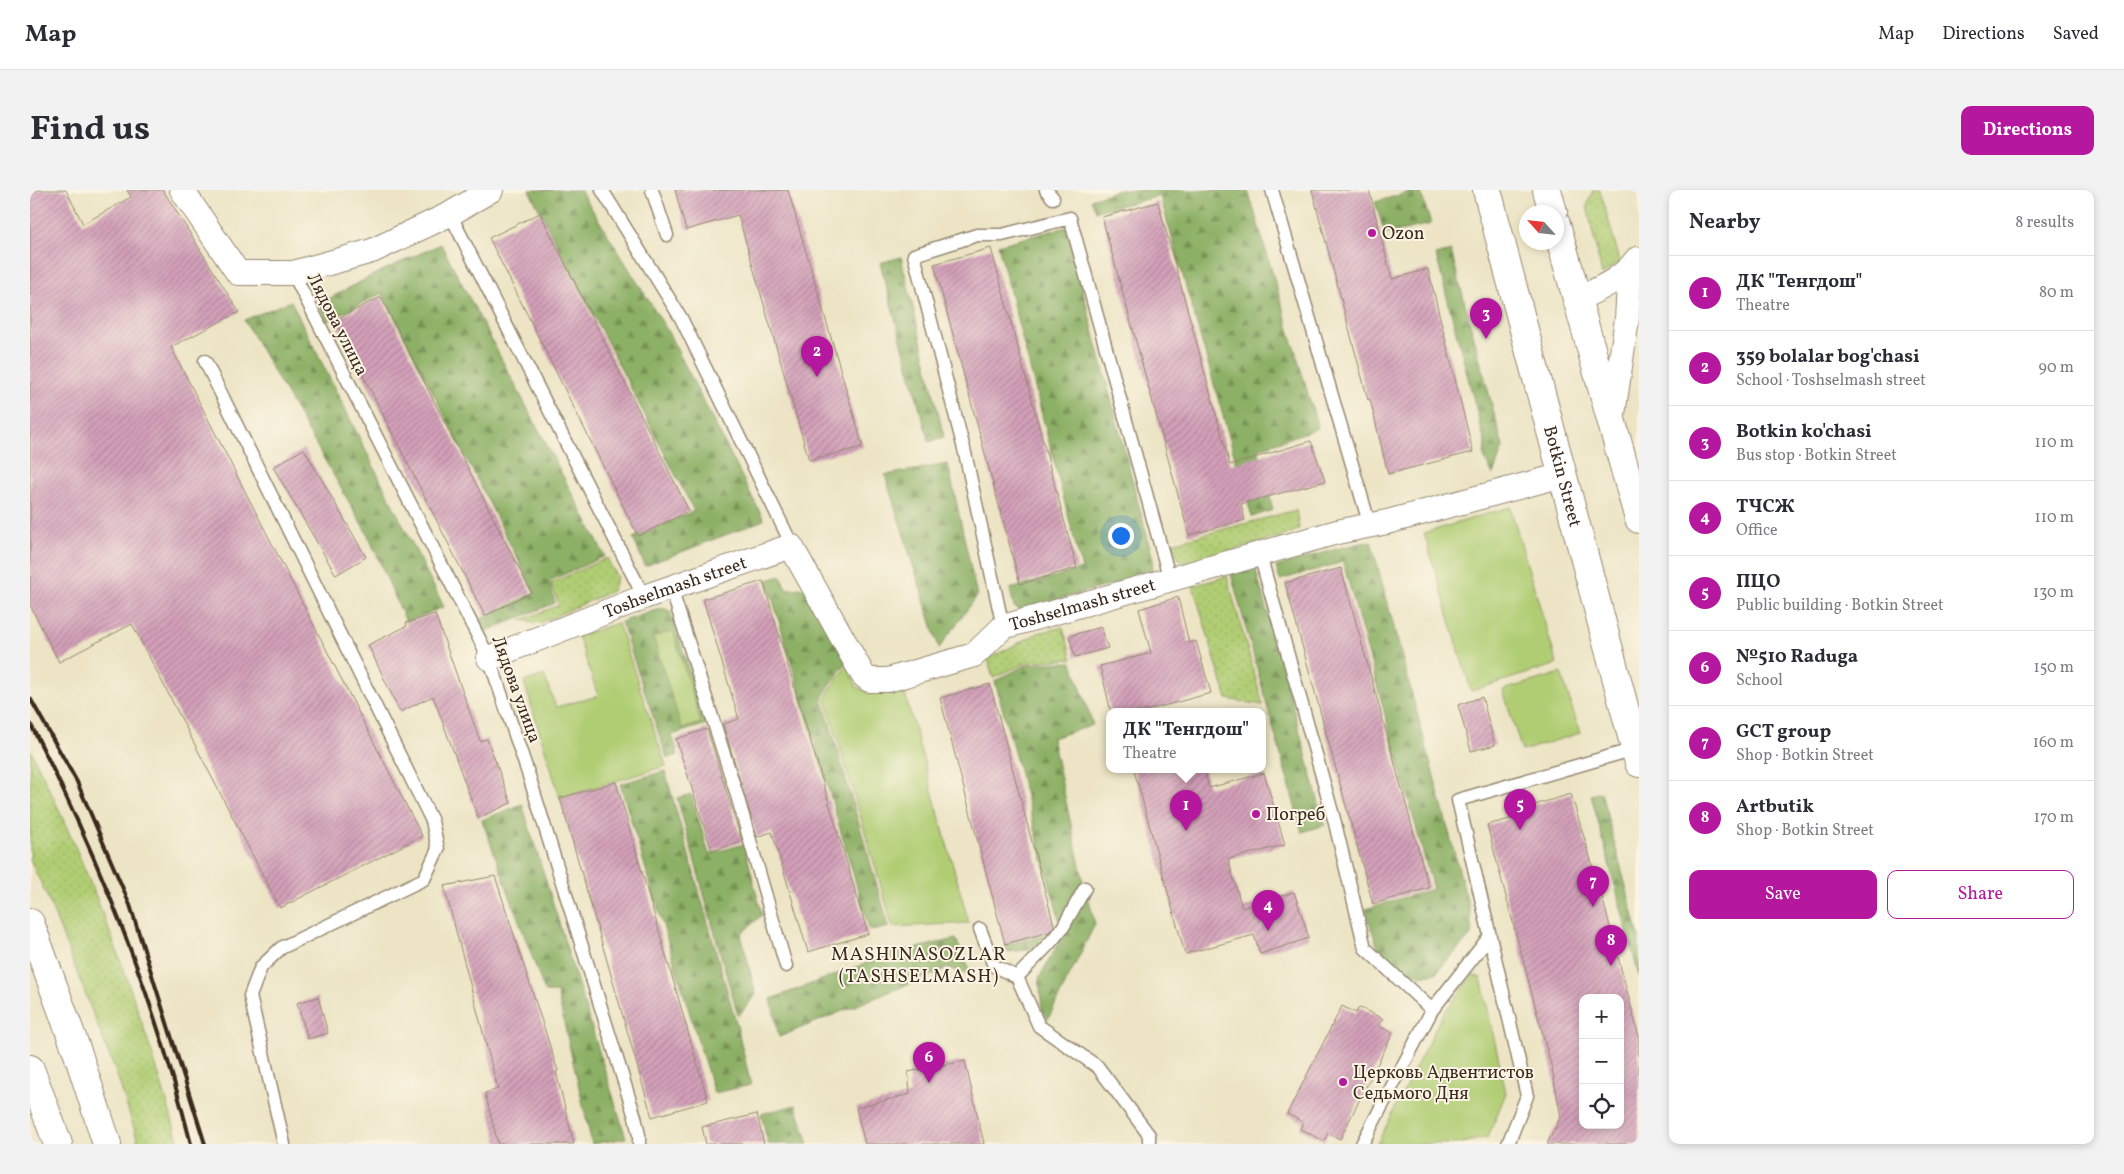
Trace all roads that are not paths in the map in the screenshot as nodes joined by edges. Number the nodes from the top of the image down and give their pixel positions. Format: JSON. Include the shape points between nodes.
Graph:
{"nodes":[{"id":1,"x":182,"y":190,"type":"edge"},
{"id":2,"x":491,"y":190,"type":"edge"},
{"id":3,"x":602,"y":190,"type":"edge"},
{"id":4,"x":652,"y":190,"type":"edge"},
{"id":5,"x":1272,"y":190,"type":"edge"},
{"id":6,"x":1487,"y":190,"type":"edge"},
{"id":7,"x":1547,"y":190,"type":"edge"},
{"id":8,"x":1551,"y":205,"type":"edge"},
{"id":9,"x":450,"y":214,"type":"junction"},
{"id":10,"x":667,"y":234,"type":"dead end"},
{"id":11,"x":1564,"y":250,"type":"edge"},
{"id":12,"x":1634,"y":263,"type":"edge"},
{"id":13,"x":292,"y":273,"type":"junction"},
{"id":14,"x":1578,"y":299,"type":"junction"},
{"id":15,"x":205,"y":361,"type":"dead end"},
{"id":16,"x":1612,"y":421,"type":"junction"},
{"id":17,"x":1563,"y":475,"type":"junction"},
{"id":18,"x":1639,"y":519,"type":"edge"},
{"id":19,"x":1370,"y":526,"type":"junction"},
{"id":20,"x":791,"y":546,"type":"junction"},
{"id":21,"x":1260,"y":555,"type":"junction"},
{"id":22,"x":1170,"y":580,"type":"junction"},
{"id":23,"x":671,"y":588,"type":"junction"},
{"id":24,"x":644,"y":597,"type":"junction"},
{"id":25,"x":1003,"y":627,"type":"junction"},
{"id":26,"x":489,"y":658,"type":"junction"},
{"id":27,"x":1637,"y":756,"type":"edge"},
{"id":28,"x":1085,"y":888,"type":"dead end"},
{"id":29,"x":30,"y":923,"type":"edge"},
{"id":30,"x":980,"y":929,"type":"dead end"},
{"id":31,"x":1490,"y":936,"type":"junction"},
{"id":32,"x":786,"y":966,"type":"dead end"},
{"id":33,"x":1017,"y":977,"type":"junction"},
{"id":34,"x":1432,"y":1010,"type":"junction"},
{"id":35,"x":30,"y":1069,"type":"edge"},
{"id":36,"x":58,"y":1144,"type":"edge"},
{"id":37,"x":107,"y":1144,"type":"edge"},
{"id":38,"x":284,"y":1144,"type":"edge"},
{"id":39,"x":639,"y":1144,"type":"edge"},
{"id":40,"x":1149,"y":1144,"type":"edge"},
{"id":41,"x":1362,"y":1144,"type":"edge"},
{"id":42,"x":1508,"y":1144,"type":"edge"}],
"edges":[{"from":1,"to":13,"type":"street","via":[[238,273]]},
{"from":2,"to":9,"type":"street"},
{"from":3,"to":20,"type":"lane","via":[[680,318]]},
{"from":4,"to":10,"type":"lane"},
{"from":5,"to":19,"type":"lane"},
{"from":6,"to":17,"type":"main road","name":"Botkin Street"},
{"from":7,"to":8,"type":"main road"},
{"from":9,"to":13,"type":"street","via":[[372,251]]},
{"from":9,"to":24,"type":"lane"},
{"from":11,"to":14,"type":"main road"},
{"from":12,"to":14,"type":"street","via":[[1604,286]]},
{"from":12,"to":16,"type":"street"},
{"from":13,"to":26,"type":"lane","name":"Лядова улица"},
{"from":14,"to":16,"type":"main road"},
{"from":15,"to":38,"type":"lane","via":[[432,821],[438,849],[424,879],[280,948],[261,967],[250,996]]},
{"from":16,"to":18,"type":"main road"},
{"from":17,"to":19,"type":"street","name":"Toshselmash street"},
{"from":17,"to":27,"type":"main road","name":"Botkin Street"},
{"from":19,"to":21,"type":"street","name":"Toshselmash street","via":[[1337,532]]},
{"from":20,"to":23,"type":"street","name":"Toshselmash street"},
{"from":20,"to":25,"type":"street","name":"Toshselmash street","via":[[863,675],[869,680],[888,680],[974,655]]},
{"from":21,"to":22,"type":"street","name":"Toshselmash street"},
{"from":21,"to":34,"type":"lane","via":[[1334,819],[1365,948]]},
{"from":22,"to":25,"type":"street","name":"Toshselmash street"},
{"from":22,"to":25,"type":"lane","via":[[1070,218],[1002,235],[977,235],[914,255],[965,453]]},
{"from":23,"to":24,"type":"street","name":"Toshselmash street"},
{"from":23,"to":32,"type":"lane","via":[[736,792]]},
{"from":24,"to":26,"type":"street","name":"Toshselmash street"},
{"from":26,"to":39,"type":"lane","name":"Лядова улица","via":[[629,1098],[640,1135]]},
{"from":27,"to":31,"type":"lane","via":[[1458,800]]},
{"from":28,"to":33,"type":"lane","via":[[1063,927]]},
{"from":29,"to":37,"type":"main road"},
{"from":30,"to":33,"type":"lane","via":[[994,966]]},
{"from":31,"to":34,"type":"lane"},
{"from":31,"to":42,"type":"lane","via":[[1527,1096]]},
{"from":33,"to":40,"type":"lane","via":[[1039,1026],[1098,1067],[1149,1135]]},
{"from":34,"to":41,"type":"lane"},
{"from":35,"to":36,"type":"main road"}]}
